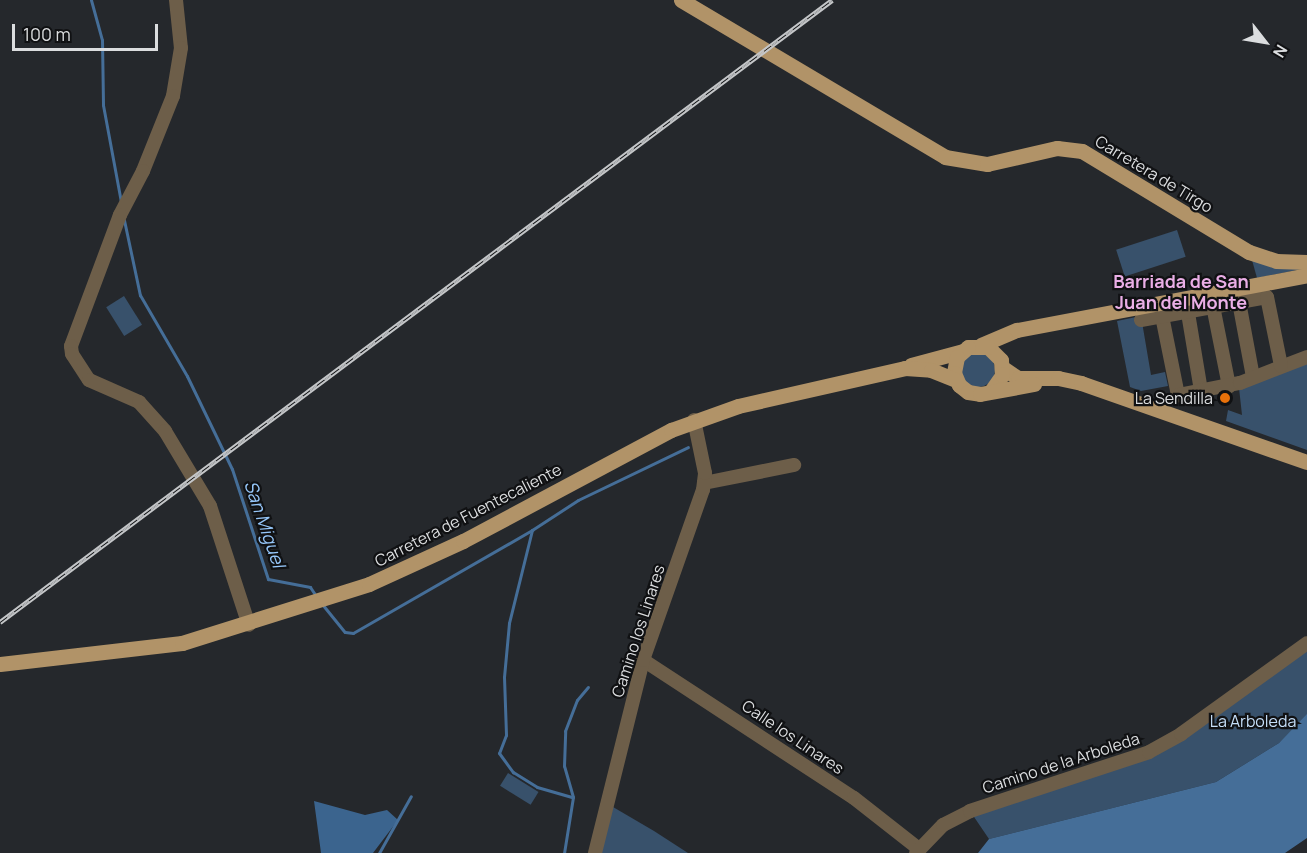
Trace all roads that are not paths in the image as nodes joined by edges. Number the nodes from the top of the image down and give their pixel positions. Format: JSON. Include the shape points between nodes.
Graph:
{"nodes":[{"id":1,"x":176,"y":0,"type":"edge"},
{"id":2,"x":681,"y":0,"type":"edge"},
{"id":3,"x":1307,"y":261,"type":"edge"},
{"id":4,"x":1307,"y":275,"type":"edge"},
{"id":5,"x":1239,"y":302,"type":"junction"},
{"id":6,"x":1188,"y":303,"type":"junction"},
{"id":7,"x":1214,"y":306,"type":"junction"},
{"id":8,"x":1162,"y":316,"type":"junction"},
{"id":9,"x":1142,"y":320,"type":"dead end"},
{"id":10,"x":1017,"y":330,"type":"junction"},
{"id":11,"x":981,"y":345,"type":"junction"},
{"id":12,"x":963,"y":351,"type":"junction"},
{"id":13,"x":1307,"y":357,"type":"edge"},
{"id":14,"x":1001,"y":362,"type":"junction"},
{"id":15,"x":1281,"y":366,"type":"junction"},
{"id":16,"x":905,"y":368,"type":"junction"},
{"id":17,"x":1253,"y":377,"type":"junction"},
{"id":18,"x":1048,"y":378,"type":"junction"},
{"id":19,"x":956,"y":380,"type":"junction"},
{"id":20,"x":1228,"y":386,"type":"junction"},
{"id":21,"x":991,"y":391,"type":"junction"},
{"id":22,"x":1202,"y":391,"type":"junction"},
{"id":23,"x":1183,"y":407,"type":"junction"},
{"id":24,"x":694,"y":420,"type":"junction"},
{"id":25,"x":1307,"y":462,"type":"edge"},
{"id":26,"x":794,"y":465,"type":"dead end"},
{"id":27,"x":704,"y":483,"type":"junction"},
{"id":28,"x":249,"y":625,"type":"junction"},
{"id":29,"x":1307,"y":643,"type":"edge"},
{"id":30,"x":643,"y":660,"type":"junction"},
{"id":31,"x":0,"y":664,"type":"edge"},
{"id":32,"x":917,"y":851,"type":"edge"},
{"id":33,"x":595,"y":853,"type":"edge"}],
"edges":[{"from":1,"to":28,"type":"street","via":[[181,48],[173,96],[122,211],[71,346],[74,362],[89,380],[139,402],[165,431],[210,506]]},
{"from":2,"to":3,"type":"main road","name":"Carretera de Tirgo","via":[[945,157],[987,164],[1057,148],[1082,151],[1249,252],[1276,261]]},
{"from":4,"to":6,"type":"main road"},
{"from":5,"to":7,"type":"street"},
{"from":5,"to":15,"type":"street","via":[[1267,297]]},
{"from":5,"to":17,"type":"street"},
{"from":6,"to":7,"type":"street"},
{"from":6,"to":8,"type":"street"},
{"from":6,"to":10,"type":"main road"},
{"from":6,"to":22,"type":"street"},
{"from":7,"to":20,"type":"street"},
{"from":8,"to":9,"type":"street"},
{"from":8,"to":23,"type":"street"},
{"from":10,"to":11,"type":"main road"},
{"from":10,"to":14,"type":"main road","via":[[1004,341]]},
{"from":11,"to":12,"type":"main road"},
{"from":11,"to":14,"type":"main road"},
{"from":12,"to":16,"type":"main road","name":"Carretera de Fuentecaliente"},
{"from":12,"to":19,"type":"main road","via":[[954,364]]},
{"from":13,"to":15,"type":"street"},
{"from":14,"to":18,"type":"main road","via":[[1018,378]]},
{"from":14,"to":21,"type":"main road","via":[[1000,381]]},
{"from":15,"to":17,"type":"street"},
{"from":16,"to":19,"type":"main road","via":[[931,370]]},
{"from":16,"to":24,"type":"main road","name":"Carretera de Fuentecaliente","via":[[758,401]]},
{"from":17,"to":20,"type":"street"},
{"from":18,"to":21,"type":"main road"},
{"from":18,"to":23,"type":"main road","via":[[1068,379]]},
{"from":19,"to":21,"type":"main road","via":[[968,392]]},
{"from":20,"to":22,"type":"street"},
{"from":22,"to":23,"type":"street"},
{"from":23,"to":25,"type":"main road"},
{"from":24,"to":27,"type":"street","name":"Camino los Linares"},
{"from":24,"to":28,"type":"main road","name":"Carretera de Fuentecaliente","via":[[419,563]]},
{"from":26,"to":27,"type":"street"},
{"from":27,"to":30,"type":"street","name":"Camino los Linares"},
{"from":28,"to":31,"type":"main road","name":"Carretera de Fuentecaliente","via":[[146,649]]},
{"from":29,"to":32,"type":"street","name":"Camino de la Arboleda","via":[[1149,752],[970,811],[943,825]]},
{"from":30,"to":32,"type":"street","name":"Calle los Linares","via":[[854,798]]},
{"from":30,"to":33,"type":"street","name":"Camino los Linares"}]}
